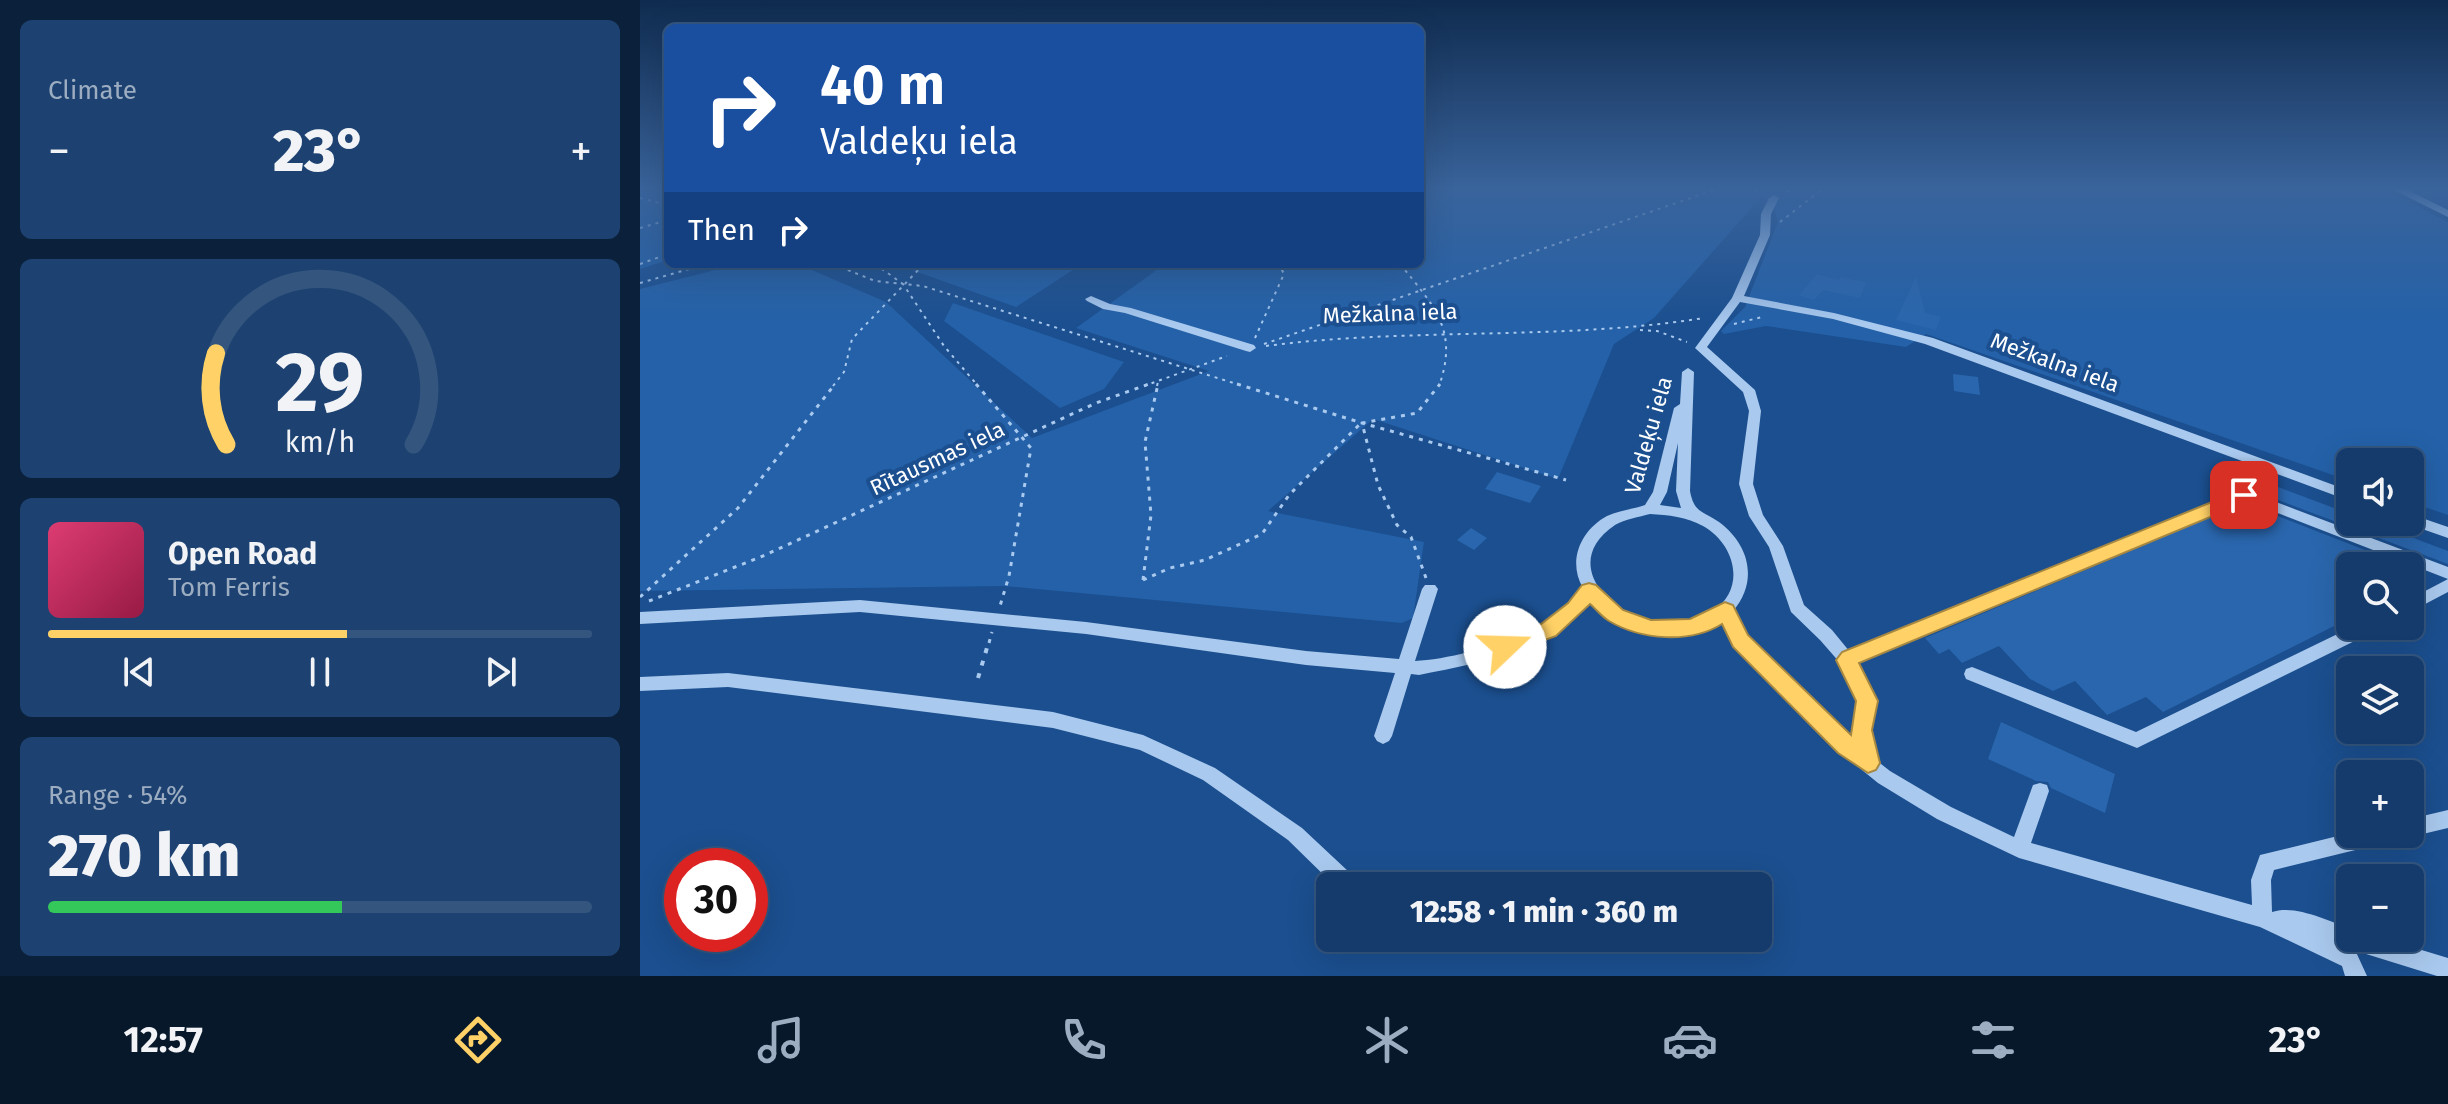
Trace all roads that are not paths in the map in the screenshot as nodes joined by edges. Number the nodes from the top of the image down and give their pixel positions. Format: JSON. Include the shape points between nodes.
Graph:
{"nodes":[{"id":1,"x":1765,"y":233,"type":"edge"},
{"id":2,"x":1737,"y":298,"type":"junction"},
{"id":3,"x":1091,"y":299,"type":"dead end"},
{"id":4,"x":1250,"y":348,"type":"road end"},
{"id":5,"x":2336,"y":491,"type":"edge"},
{"id":6,"x":1650,"y":509,"type":"junction"},
{"id":7,"x":1695,"y":516,"type":"junction"},
{"id":8,"x":2424,"y":524,"type":"edge"},
{"id":9,"x":2448,"y":533,"type":"edge"},
{"id":10,"x":2448,"y":573,"type":"edge"},
{"id":11,"x":2448,"y":585,"type":"edge"},
{"id":12,"x":1430,"y":589,"type":"road end"},
{"id":13,"x":1589,"y":591,"type":"junction"},
{"id":14,"x":2424,"y":598,"type":"edge"},
{"id":15,"x":1725,"y":610,"type":"junction"},
{"id":16,"x":640,"y":618,"type":"edge"},
{"id":17,"x":2341,"y":640,"type":"edge"},
{"id":18,"x":1847,"y":660,"type":"junction"},
{"id":19,"x":1972,"y":674,"type":"dead end"},
{"id":20,"x":640,"y":684,"type":"edge"},
{"id":21,"x":1383,"y":736,"type":"dead end"},
{"id":22,"x":1868,"y":763,"type":"junction"},
{"id":23,"x":2040,"y":791,"type":"dead end"},
{"id":24,"x":2448,"y":819,"type":"edge"},
{"id":25,"x":2424,"y":825,"type":"edge"},
{"id":26,"x":2336,"y":845,"type":"edge"},
{"id":27,"x":2019,"y":849,"type":"junction"},
{"id":28,"x":1335,"y":872,"type":"edge"},
{"id":29,"x":2262,"y":918,"type":"junction"},
{"id":30,"x":2448,"y":969,"type":"edge"},
{"id":31,"x":2356,"y":976,"type":"edge"}],
"edges":[{"from":1,"to":2,"type":"street"},
{"from":2,"to":5,"type":"street","name":"Mežkalna iela","via":[[1796,308],[1968,354]]},
{"from":2,"to":18,"type":"street","via":[[1701,348],[1749,390],[1755,411],[1746,484],[1756,516],[1776,546],[1797,608]]},
{"from":3,"to":4,"type":"street"},
{"from":6,"to":7,"type":"street","name":"Valdeķu iela"},
{"from":6,"to":7,"type":"street","name":"Valdeķu iela","via":[[1660,492],[1688,372],[1683,491]]},
{"from":6,"to":13,"type":"street","name":"Valdeķu iela","via":[[1612,518],[1586,542],[1582,574]]},
{"from":7,"to":15,"type":"street","name":"Valdeķu iela","via":[[1727,537],[1742,566],[1737,597]]},
{"from":8,"to":9,"type":"street"},
{"from":10,"to":18,"type":"street","via":[[2244,495]]},
{"from":11,"to":14,"type":"street"},
{"from":12,"to":21,"type":"street"},
{"from":13,"to":15,"type":"street","via":[[1616,615],[1651,628],[1690,627]]},
{"from":13,"to":16,"type":"street","via":[[1548,630],[1483,655],[1419,668],[860,606]]},
{"from":15,"to":22,"type":"street","via":[[1741,641]]},
{"from":17,"to":19,"type":"street","via":[[2137,740]]},
{"from":18,"to":22,"type":"street","via":[[1867,701],[1861,730]]},
{"from":20,"to":28,"type":"street","via":[[728,680],[1053,720],[1143,743],[1209,774],[1295,834]]},
{"from":22,"to":27,"type":"street","via":[[1937,809]]},
{"from":23,"to":27,"type":"street"},
{"from":24,"to":25,"type":"street"},
{"from":26,"to":29,"type":"street","via":[[2267,862],[2261,880]]},
{"from":27,"to":29,"type":"street"},
{"from":29,"to":30,"type":"street","via":[[2298,922]]},
{"from":29,"to":31,"type":"street","via":[[2349,959]]}]}
